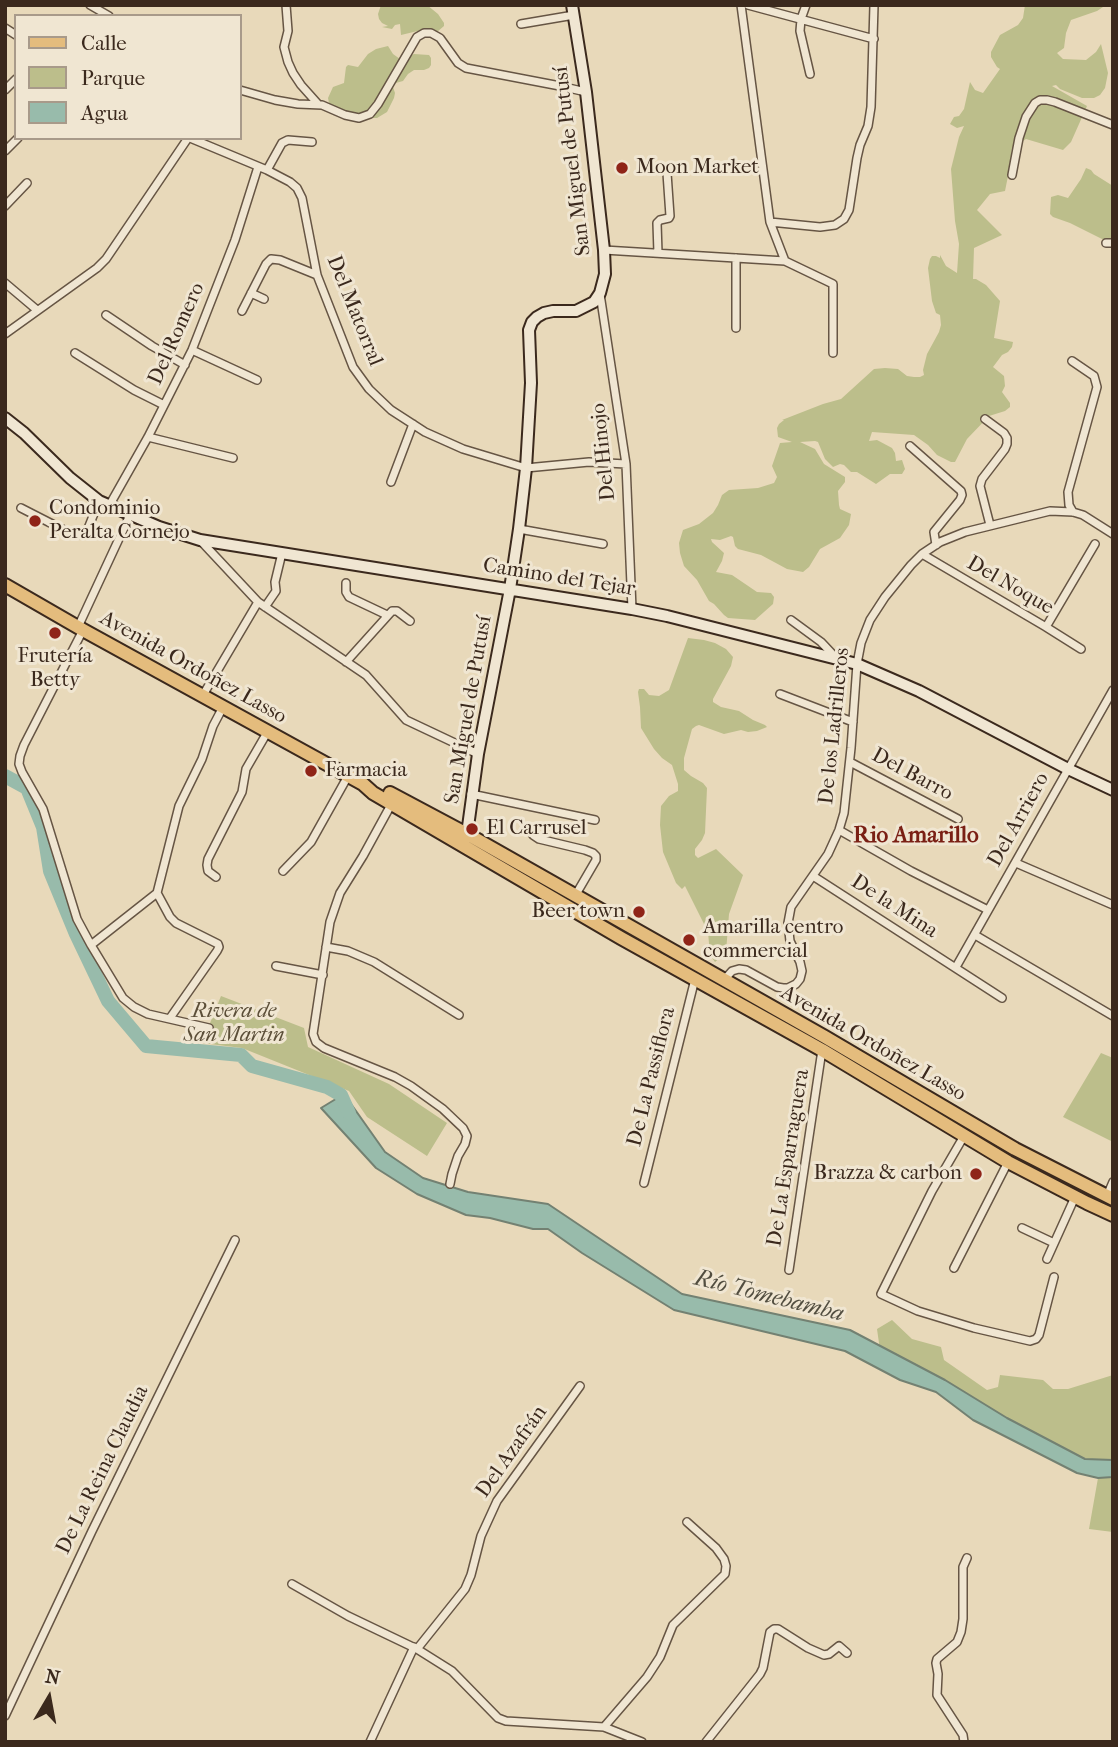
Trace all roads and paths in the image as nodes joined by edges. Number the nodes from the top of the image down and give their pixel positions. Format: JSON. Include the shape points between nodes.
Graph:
{"nodes":[{"id":1,"x":90,"y":5,"type":"edge"},
{"id":2,"x":286,"y":5,"type":"edge"},
{"id":3,"x":741,"y":5,"type":"edge"},
{"id":4,"x":748,"y":5,"type":"edge"},
{"id":5,"x":806,"y":5,"type":"edge"},
{"id":6,"x":874,"y":5,"type":"edge"},
{"id":7,"x":573,"y":10,"type":"edge"},
{"id":8,"x":106,"y":14,"type":"edge"},
{"id":9,"x":801,"y":19,"type":"junction"},
{"id":10,"x":521,"y":24,"type":"dead end"},
{"id":11,"x":874,"y":39,"type":"junction"},
{"id":12,"x":810,"y":74,"type":"dead end"},
{"id":13,"x":242,"y":91,"type":"edge"},
{"id":14,"x":586,"y":92,"type":"junction"},
{"id":15,"x":319,"y":104,"type":"junction"},
{"id":16,"x":1113,"y":125,"type":"edge"},
{"id":17,"x":188,"y":140,"type":"edge"},
{"id":18,"x":194,"y":140,"type":"edge"},
{"id":19,"x":312,"y":142,"type":"dead end"},
{"id":20,"x":262,"y":169,"type":"junction"},
{"id":21,"x":667,"y":173,"type":"dead end"},
{"id":22,"x":1012,"y":175,"type":"dead end"},
{"id":23,"x":27,"y":183,"type":"dead end"},
{"id":24,"x":5,"y":206,"type":"edge"},
{"id":25,"x":770,"y":222,"type":"junction"},
{"id":26,"x":604,"y":250,"type":"junction"},
{"id":27,"x":658,"y":253,"type":"junction"},
{"id":28,"x":736,"y":258,"type":"junction"},
{"id":29,"x":785,"y":261,"type":"junction"},
{"id":30,"x":317,"y":275,"type":"junction"},
{"id":31,"x":5,"y":284,"type":"edge"},
{"id":32,"x":251,"y":293,"type":"junction"},
{"id":33,"x":600,"y":293,"type":"junction"},
{"id":34,"x":264,"y":299,"type":"dead end"},
{"id":35,"x":37,"y":310,"type":"junction"},
{"id":36,"x":242,"y":312,"type":"dead end"},
{"id":37,"x":106,"y":315,"type":"dead end"},
{"id":38,"x":736,"y":328,"type":"dead end"},
{"id":39,"x":5,"y":334,"type":"edge"},
{"id":40,"x":192,"y":350,"type":"junction"},
{"id":41,"x":75,"y":353,"type":"dead end"},
{"id":42,"x":833,"y":353,"type":"dead end"},
{"id":43,"x":1072,"y":361,"type":"dead end"},
{"id":44,"x":185,"y":365,"type":"junction"},
{"id":45,"x":257,"y":380,"type":"dead end"},
{"id":46,"x":164,"y":405,"type":"junction"},
{"id":47,"x":5,"y":418,"type":"edge"},
{"id":48,"x":985,"y":419,"type":"dead end"},
{"id":49,"x":413,"y":424,"type":"junction"},
{"id":50,"x":148,"y":437,"type":"junction"},
{"id":51,"x":910,"y":446,"type":"dead end"},
{"id":52,"x":233,"y":458,"type":"dead end"},
{"id":53,"x":626,"y":464,"type":"junction"},
{"id":54,"x":526,"y":468,"type":"junction"},
{"id":55,"x":391,"y":482,"type":"dead end"},
{"id":56,"x":104,"y":503,"type":"junction"},
{"id":57,"x":20,"y":508,"type":"dead end"},
{"id":58,"x":1073,"y":512,"type":"junction"},
{"id":59,"x":130,"y":515,"type":"junction"},
{"id":60,"x":990,"y":525,"type":"junction"},
{"id":61,"x":519,"y":529,"type":"junction"},
{"id":62,"x":1113,"y":534,"type":"edge"},
{"id":63,"x":200,"y":540,"type":"junction"},
{"id":64,"x":603,"y":544,"type":"dead end"},
{"id":65,"x":1095,"y":544,"type":"dead end"},
{"id":66,"x":936,"y":545,"type":"junction"},
{"id":67,"x":282,"y":553,"type":"junction"},
{"id":68,"x":922,"y":554,"type":"junction"},
{"id":69,"x":346,"y":583,"type":"dead end"},
{"id":70,"x":5,"y":585,"type":"edge"},
{"id":71,"x":510,"y":589,"type":"junction"},
{"id":72,"x":262,"y":605,"type":"junction"},
{"id":73,"x":632,"y":608,"type":"junction"},
{"id":74,"x":387,"y":615,"type":"junction"},
{"id":75,"x":791,"y":620,"type":"dead end"},
{"id":76,"x":410,"y":621,"type":"dead end"},
{"id":77,"x":1046,"y":627,"type":"junction"},
{"id":78,"x":80,"y":628,"type":"junction"},
{"id":79,"x":1081,"y":649,"type":"dead end"},
{"id":80,"x":837,"y":659,"type":"junction"},
{"id":81,"x":346,"y":662,"type":"junction"},
{"id":82,"x":857,"y":664,"type":"junction"},
{"id":83,"x":1113,"y":690,"type":"edge"},
{"id":84,"x":780,"y":694,"type":"dead end"},
{"id":85,"x":203,"y":695,"type":"junction"},
{"id":86,"x":223,"y":706,"type":"junction"},
{"id":87,"x":853,"y":722,"type":"junction"},
{"id":88,"x":268,"y":731,"type":"junction"},
{"id":89,"x":478,"y":754,"type":"junction"},
{"id":90,"x":850,"y":762,"type":"junction"},
{"id":91,"x":1068,"y":769,"type":"junction"},
{"id":92,"x":348,"y":776,"type":"junction"},
{"id":93,"x":1113,"y":790,"type":"edge"},
{"id":94,"x":471,"y":794,"type":"junction"},
{"id":95,"x":393,"y":800,"type":"junction"},
{"id":96,"x":958,"y":819,"type":"dead end"},
{"id":97,"x":596,"y":820,"type":"dead end"},
{"id":98,"x":528,"y":827,"type":"dead end"},
{"id":99,"x":839,"y":830,"type":"junction"},
{"id":100,"x":465,"y":839,"type":"junction"},
{"id":101,"x":1016,"y":863,"type":"junction"},
{"id":102,"x":283,"y":871,"type":"dead end"},
{"id":103,"x":813,"y":876,"type":"junction"},
{"id":104,"x":216,"y":877,"type":"dead end"},
{"id":105,"x":158,"y":893,"type":"junction"},
{"id":106,"x":575,"y":896,"type":"junction"},
{"id":107,"x":1113,"y":905,"type":"edge"},
{"id":108,"x":988,"y":910,"type":"junction"},
{"id":109,"x":975,"y":935,"type":"junction"},
{"id":110,"x":91,"y":945,"type":"junction"},
{"id":111,"x":326,"y":947,"type":"junction"},
{"id":112,"x":276,"y":965,"type":"dead end"},
{"id":113,"x":956,"y":967,"type":"junction"},
{"id":114,"x":323,"y":975,"type":"junction"},
{"id":115,"x":695,"y":979,"type":"junction"},
{"id":116,"x":724,"y":981,"type":"junction"},
{"id":117,"x":1002,"y":998,"type":"dead end"},
{"id":118,"x":459,"y":1015,"type":"dead end"},
{"id":119,"x":1113,"y":1016,"type":"edge"},
{"id":120,"x":170,"y":1018,"type":"junction"},
{"id":121,"x":209,"y":1028,"type":"dead end"},
{"id":122,"x":822,"y":1050,"type":"junction"},
{"id":123,"x":964,"y":1136,"type":"junction"},
{"id":124,"x":1008,"y":1162,"type":"junction"},
{"id":125,"x":1113,"y":1182,"type":"edge"},
{"id":126,"x":450,"y":1184,"type":"dead end"},
{"id":127,"x":644,"y":1184,"type":"dead end"},
{"id":128,"x":1074,"y":1197,"type":"junction"},
{"id":129,"x":1110,"y":1198,"type":"edge"},
{"id":130,"x":1107,"y":1212,"type":"edge"},
{"id":131,"x":1022,"y":1228,"type":"dead end"},
{"id":132,"x":234,"y":1240,"type":"dead end"},
{"id":133,"x":1054,"y":1243,"type":"junction"},
{"id":134,"x":1047,"y":1259,"type":"dead end"},
{"id":135,"x":954,"y":1268,"type":"dead end"},
{"id":136,"x":789,"y":1270,"type":"dead end"},
{"id":137,"x":1054,"y":1277,"type":"dead end"},
{"id":138,"x":580,"y":1386,"type":"dead end"},
{"id":139,"x":687,"y":1522,"type":"dead end"},
{"id":140,"x":967,"y":1558,"type":"dead end"},
{"id":141,"x":292,"y":1584,"type":"dead end"},
{"id":142,"x":415,"y":1648,"type":"junction"},
{"id":143,"x":847,"y":1653,"type":"dead end"},
{"id":144,"x":5,"y":1716,"type":"edge"},
{"id":145,"x":604,"y":1727,"type":"junction"},
{"id":146,"x":370,"y":1742,"type":"edge"},
{"id":147,"x":642,"y":1742,"type":"edge"},
{"id":148,"x":706,"y":1742,"type":"edge"},
{"id":149,"x":964,"y":1742,"type":"edge"}],
"edges":[{"from":1,"to":8,"type":"street"},
{"from":2,"to":15,"type":"street","via":[[288,62]]},
{"from":3,"to":25,"type":"street"},
{"from":4,"to":9,"type":"street"},
{"from":5,"to":9,"type":"street"},
{"from":6,"to":11,"type":"street"},
{"from":7,"to":10,"type":"street"},
{"from":7,"to":14,"type":"street","name":"San Miguel de Putusí"},
{"from":9,"to":11,"type":"street"},
{"from":9,"to":12,"type":"street"},
{"from":11,"to":25,"type":"street","via":[[868,126],[844,219],[820,227]]},
{"from":13,"to":15,"type":"street","via":[[275,100]]},
{"from":14,"to":15,"type":"street","via":[[466,68],[440,38],[424,33],[417,37],[370,114],[359,118]]},
{"from":14,"to":26,"type":"street","name":"San Miguel de Putusí"},
{"from":16,"to":22,"type":"street","via":[[1040,100],[1026,117]]},
{"from":17,"to":35,"type":"street","via":[[106,259]]},
{"from":18,"to":20,"type":"street","name":"Del Matorral"},
{"from":19,"to":20,"type":"street","name":"Del Romero","via":[[282,143]]},
{"from":20,"to":30,"type":"street","name":"Del Matorral","via":[[297,188]]},
{"from":20,"to":40,"type":"street","name":"Del Romero"},
{"from":21,"to":27,"type":"street","via":[[670,216],[657,223]]},
{"from":23,"to":24,"type":"street"},
{"from":25,"to":29,"type":"street"},
{"from":26,"to":27,"type":"street"},
{"from":26,"to":33,"type":"street","name":"San Miguel de Putusí"},
{"from":27,"to":28,"type":"street"},
{"from":28,"to":29,"type":"street"},
{"from":28,"to":38,"type":"street"},
{"from":29,"to":42,"type":"street","via":[[833,284]]},
{"from":30,"to":32,"type":"street","via":[[271,259]]},
{"from":30,"to":49,"type":"street","name":"Del Matorral","via":[[353,367],[391,410]]},
{"from":31,"to":35,"type":"street"},
{"from":32,"to":34,"type":"street"},
{"from":32,"to":36,"type":"street"},
{"from":33,"to":53,"type":"street","name":"Del Hinojo"},
{"from":33,"to":54,"type":"street","name":"San Miguel de Putusí","via":[[594,302],[576,311],[537,317],[529,330]]},
{"from":35,"to":39,"type":"street"},
{"from":37,"to":44,"type":"street"},
{"from":40,"to":44,"type":"street","name":"Del Romero"},
{"from":40,"to":45,"type":"street"},
{"from":41,"to":46,"type":"street"},
{"from":43,"to":58,"type":"street","via":[[1097,383],[1068,492]]},
{"from":44,"to":46,"type":"street","name":"Del Romero"},
{"from":46,"to":50,"type":"street","name":"Del Romero"},
{"from":47,"to":56,"type":"street","name":"Camino del Tejar"},
{"from":48,"to":60,"type":"street","via":[[1007,438],[1005,449],[982,480]]},
{"from":49,"to":54,"type":"street","name":"Del Matorral","via":[[463,449]]},
{"from":49,"to":55,"type":"street"},
{"from":50,"to":52,"type":"street"},
{"from":50,"to":56,"type":"street","name":"Del Romero"},
{"from":51,"to":66,"type":"street","via":[[961,491],[960,500],[934,532]]},
{"from":53,"to":54,"type":"street"},
{"from":53,"to":73,"type":"street","name":"Del Hinojo"},
{"from":54,"to":61,"type":"street","name":"San Miguel de Putusí"},
{"from":56,"to":57,"type":"street","name":"Del Romero","via":[[84,535]]},
{"from":56,"to":59,"type":"street","name":"Camino del Tejar"},
{"from":58,"to":60,"type":"street","name":"De los Ladrilleros","via":[[1050,511]]},
{"from":58,"to":62,"type":"street"},
{"from":59,"to":63,"type":"street","name":"Camino del Tejar"},
{"from":59,"to":78,"type":"street"},
{"from":60,"to":66,"type":"street","name":"De los Ladrilleros"},
{"from":61,"to":64,"type":"street"},
{"from":61,"to":71,"type":"street","name":"San Miguel de Putusí"},
{"from":63,"to":67,"type":"street","name":"Camino del Tejar"},
{"from":63,"to":72,"type":"street"},
{"from":65,"to":77,"type":"street"},
{"from":66,"to":68,"type":"street","name":"De los Ladrilleros"},
{"from":67,"to":71,"type":"street","name":"Camino del Tejar"},
{"from":67,"to":72,"type":"street","via":[[276,591]]},
{"from":68,"to":77,"type":"street","name":"Del Noque"},
{"from":68,"to":82,"type":"street","name":"De los Ladrilleros","via":[[870,620]]},
{"from":69,"to":74,"type":"street","via":[[349,597]]},
{"from":70,"to":78,"type":"main road","name":"Avenida Ordoñez Lasso"},
{"from":71,"to":73,"type":"street","name":"Camino del Tejar"},
{"from":71,"to":89,"type":"street","name":"San Miguel de Putusí"},
{"from":72,"to":81,"type":"street"},
{"from":72,"to":85,"type":"street"},
{"from":73,"to":80,"type":"street","name":"Camino del Tejar"},
{"from":74,"to":76,"type":"street","via":[[395,611]]},
{"from":74,"to":81,"type":"street"},
{"from":75,"to":80,"type":"street"},
{"from":77,"to":79,"type":"street","name":"Del Noque"},
{"from":78,"to":85,"type":"main road","name":"Avenida Ordoñez Lasso"},
{"from":78,"to":110,"type":"street","via":[[24,744],[19,764],[43,809],[77,919]]},
{"from":80,"to":82,"type":"street","name":"Camino del Tejar"},
{"from":81,"to":89,"type":"street","via":[[366,675],[406,720]]},
{"from":82,"to":87,"type":"street","name":"De los Ladrilleros"},
{"from":82,"to":91,"type":"street","name":"Camino del Tejar"},
{"from":83,"to":91,"type":"street","name":"Del Arriero"},
{"from":84,"to":87,"type":"street"},
{"from":85,"to":86,"type":"main road","name":"Avenida Ordoñez Lasso"},
{"from":86,"to":88,"type":"main road","name":"Avenida Ordoñez Lasso"},
{"from":86,"to":105,"type":"street","via":[[179,806]]},
{"from":87,"to":90,"type":"street","name":"De los Ladrilleros"},
{"from":88,"to":92,"type":"main road","name":"Avenida Ordoñez Lasso"},
{"from":88,"to":104,"type":"street","via":[[246,769],[242,792],[208,859],[208,871]]},
{"from":89,"to":94,"type":"street","name":"San Miguel de Putusí"},
{"from":90,"to":96,"type":"street","name":"Del Barro"},
{"from":90,"to":99,"type":"street","name":"De los Ladrilleros"},
{"from":91,"to":93,"type":"street","name":"Camino del Tejar"},
{"from":91,"to":101,"type":"street","name":"Del Arriero"},
{"from":92,"to":95,"type":"main road","name":"Avenida Ordoñez Lasso"},
{"from":92,"to":102,"type":"street","via":[[311,842]]},
{"from":94,"to":97,"type":"street"},
{"from":94,"to":100,"type":"street","name":"San Miguel de Putusí"},
{"from":95,"to":100,"type":"main road","name":"Avenida Ordoñez Lasso"},
{"from":95,"to":111,"type":"street","via":[[340,893]]},
{"from":98,"to":106,"type":"street","via":[[539,839],[596,856]]},
{"from":99,"to":103,"type":"street","name":"De los Ladrilleros"},
{"from":99,"to":108,"type":"street"},
{"from":100,"to":106,"type":"main road","name":"Avenida Ordoñez Lasso"},
{"from":100,"to":115,"type":"main road","name":"Avenida Ordoñez Lasso"},
{"from":101,"to":107,"type":"street"},
{"from":101,"to":108,"type":"street","name":"Del Arriero"},
{"from":103,"to":113,"type":"street","name":"De la Mina"},
{"from":103,"to":116,"type":"street","name":"De los Ladrilleros","via":[[791,906],[788,923],[802,971],[796,985],[777,987],[739,969]]},
{"from":105,"to":110,"type":"street"},
{"from":105,"to":120,"type":"street","via":[[176,923],[219,947]]},
{"from":106,"to":116,"type":"main road","name":"Avenida Ordoñez Lasso"},
{"from":108,"to":109,"type":"street","name":"Del Arriero"},
{"from":109,"to":113,"type":"street","name":"Del Arriero"},
{"from":109,"to":119,"type":"street"},
{"from":110,"to":120,"type":"street","via":[[126,1001],[144,1012]]},
{"from":111,"to":114,"type":"street"},
{"from":111,"to":118,"type":"street","via":[[374,962]]},
{"from":112,"to":114,"type":"street"},
{"from":113,"to":117,"type":"street","name":"De la Mina"},
{"from":114,"to":126,"type":"street","via":[[313,1034],[316,1042],[411,1086],[463,1128],[467,1136]]},
{"from":115,"to":122,"type":"main road","name":"Avenida Ordoñez Lasso"},
{"from":115,"to":127,"type":"street","name":"De La Passiflora"},
{"from":116,"to":129,"type":"main road","name":"Avenida Ordoñez Lasso","via":[[1015,1149]]},
{"from":120,"to":121,"type":"street"},
{"from":122,"to":123,"type":"main road","name":"Avenida Ordoñez Lasso"},
{"from":122,"to":136,"type":"street","name":"De La Esparraguera"},
{"from":123,"to":124,"type":"main road","name":"Avenida Ordoñez Lasso"},
{"from":123,"to":137,"type":"street","via":[[881,1294],[918,1311],[1030,1341],[1039,1335]]},
{"from":124,"to":128,"type":"main road","name":"Avenida Ordoñez Lasso"},
{"from":124,"to":135,"type":"street"},
{"from":125,"to":129,"type":"street"},
{"from":128,"to":130,"type":"main road","name":"Avenida Ordoñez Lasso"},
{"from":128,"to":133,"type":"street"},
{"from":129,"to":130,"type":"street"},
{"from":131,"to":133,"type":"street"},
{"from":132,"to":144,"type":"street","name":"De La Reina Claudia"},
{"from":133,"to":134,"type":"street"},
{"from":138,"to":142,"type":"street","name":"Del Azafrán","via":[[497,1500],[465,1589]]},
{"from":139,"to":145,"type":"street","via":[[724,1559],[724,1574],[673,1625],[647,1677]]},
{"from":140,"to":149,"type":"street","via":[[961,1632],[936,1663],[937,1695]]},
{"from":141,"to":142,"type":"street"},
{"from":142,"to":145,"type":"street","via":[[452,1671],[498,1718]]},
{"from":142,"to":146,"type":"street","name":"Del Azafrán"},
{"from":143,"to":148,"type":"street","via":[[839,1646],[824,1655],[774,1629],[760,1674]]},
{"from":145,"to":147,"type":"street"}]}
